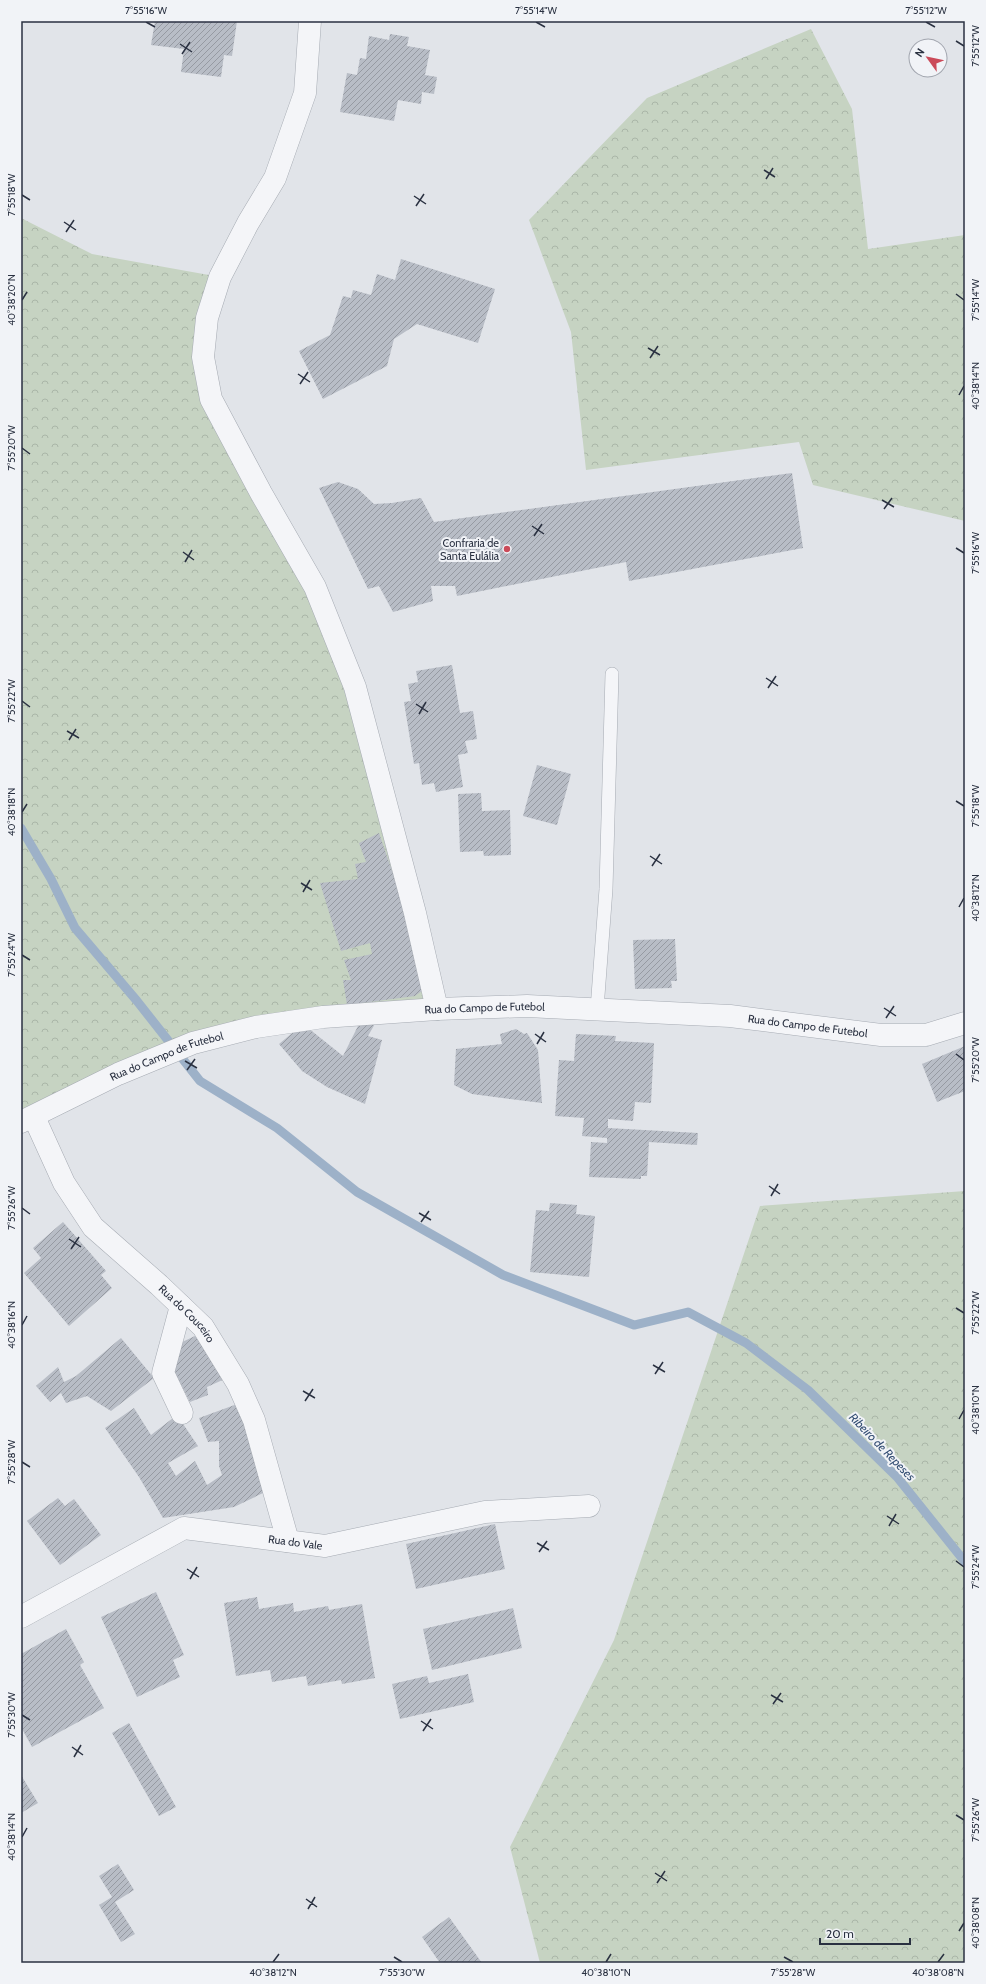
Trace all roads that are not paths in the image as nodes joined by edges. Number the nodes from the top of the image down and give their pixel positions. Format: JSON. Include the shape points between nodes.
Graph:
{"nodes":[{"id":1,"x":310,"y":21,"type":"edge"},
{"id":2,"x":612,"y":674,"type":"dead end"},
{"id":3,"x":437,"y":1009,"type":"junction"},
{"id":4,"x":597,"y":1009,"type":"junction"},
{"id":5,"x":965,"y":1023,"type":"edge"},
{"id":6,"x":27,"y":1119,"type":"edge"},
{"id":7,"x":181,"y":1306,"type":"junction"},
{"id":8,"x":182,"y":1413,"type":"dead end"},
{"id":9,"x":589,"y":1506,"type":"dead end"},
{"id":10,"x":288,"y":1541,"type":"junction"},
{"id":11,"x":21,"y":1617,"type":"edge"}],
"edges":[{"from":1,"to":3,"type":"street","via":[[305,93],[275,178],[220,277],[207,318],[203,357],[211,399],[261,493],[316,587],[355,687],[415,913]]},
{"from":2,"to":4,"type":"lane","via":[[606,890]]},
{"from":3,"to":4,"type":"street","name":"Rua do Campo de Futebol","via":[[527,1006]]},
{"from":3,"to":6,"type":"street","name":"Rua do Campo de Futebol","via":[[323,1017],[256,1026],[193,1043],[118,1074]]},
{"from":4,"to":5,"type":"street","name":"Rua do Campo de Futebol","via":[[730,1016],[881,1035],[926,1035]]},
{"from":6,"to":7,"type":"street","name":"Rua do Couceiro","via":[[93,1227]]},
{"from":7,"to":8,"type":"street","via":[[163,1373]]},
{"from":7,"to":10,"type":"street","name":"Rua do Couceiro","via":[[204,1327],[238,1384],[254,1420]]},
{"from":9,"to":10,"type":"street","name":"Rua do Vale","via":[[485,1512],[325,1546]]},
{"from":10,"to":11,"type":"street","name":"Rua do Vale","via":[[184,1528]]}]}
